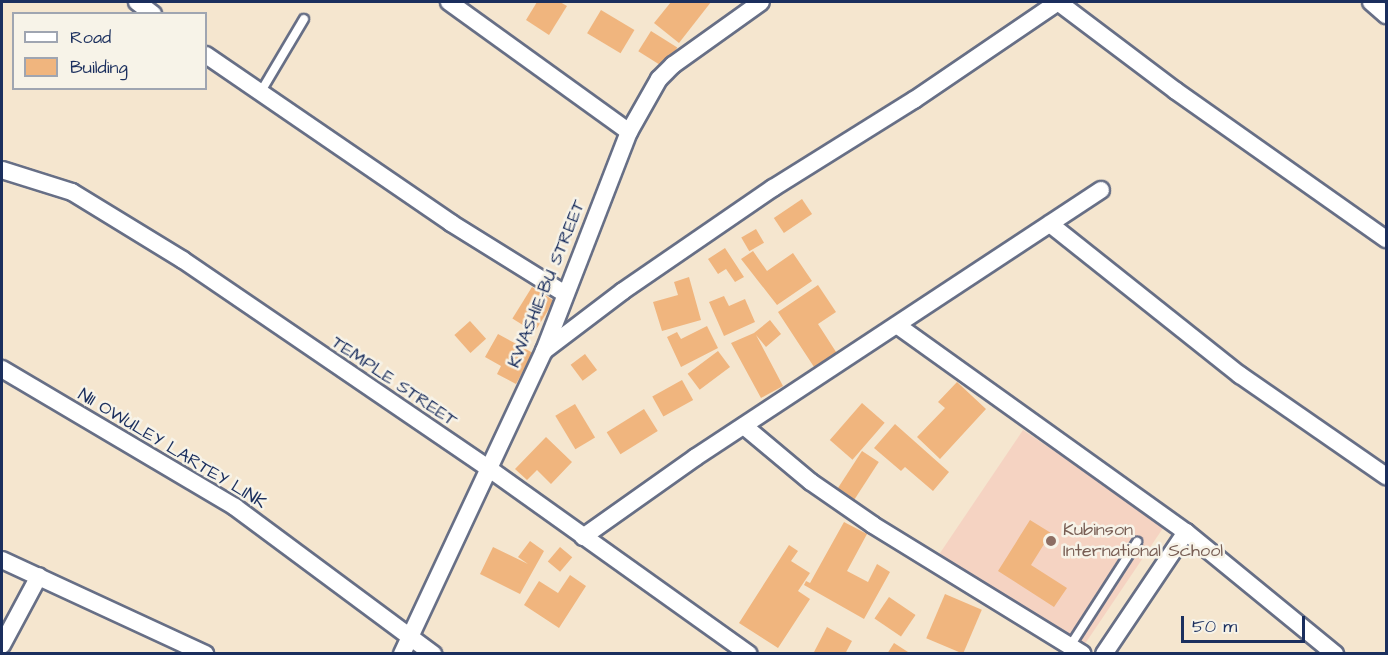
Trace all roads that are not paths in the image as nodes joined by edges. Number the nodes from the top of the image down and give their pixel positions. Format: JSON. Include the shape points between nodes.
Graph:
{"nodes":[{"id":1,"x":137,"y":2,"type":"edge"},
{"id":2,"x":448,"y":2,"type":"edge"},
{"id":3,"x":761,"y":2,"type":"edge"},
{"id":4,"x":1371,"y":2,"type":"edge"},
{"id":5,"x":150,"y":12,"type":"edge"},
{"id":6,"x":1386,"y":15,"type":"edge"},
{"id":7,"x":304,"y":20,"type":"dead end"},
{"id":8,"x":207,"y":56,"type":"edge"},
{"id":9,"x":260,"y":93,"type":"junction"},
{"id":10,"x":629,"y":132,"type":"junction"},
{"id":11,"x":2,"y":170,"type":"edge"},
{"id":12,"x":1101,"y":190,"type":"dead end"},
{"id":13,"x":1050,"y":224,"type":"junction"},
{"id":14,"x":1386,"y":239,"type":"edge"},
{"id":15,"x":565,"y":294,"type":"junction"},
{"id":16,"x":898,"y":326,"type":"junction"},
{"id":17,"x":544,"y":351,"type":"junction"},
{"id":18,"x":2,"y":369,"type":"edge"},
{"id":19,"x":744,"y":426,"type":"junction"},
{"id":20,"x":488,"y":468,"type":"junction"},
{"id":21,"x":1386,"y":476,"type":"edge"},
{"id":22,"x":1186,"y":532,"type":"junction"},
{"id":23,"x":583,"y":537,"type":"junction"},
{"id":24,"x":1137,"y":542,"type":"dead end"},
{"id":25,"x":2,"y":560,"type":"edge"},
{"id":26,"x":39,"y":576,"type":"junction"},
{"id":27,"x":410,"y":636,"type":"junction"},
{"id":28,"x":2,"y":645,"type":"edge"},
{"id":29,"x":1077,"y":650,"type":"edge"},
{"id":30,"x":205,"y":654,"type":"edge"},
{"id":31,"x":402,"y":654,"type":"edge"},
{"id":32,"x":433,"y":654,"type":"edge"},
{"id":33,"x":749,"y":654,"type":"edge"},
{"id":34,"x":1104,"y":654,"type":"edge"},
{"id":35,"x":1335,"y":654,"type":"edge"}],
"edges":[{"from":1,"to":5,"type":"street"},
{"from":2,"to":10,"type":"street"},
{"from":3,"to":10,"type":"street","name":"KWASHIE-BU STREET","via":[[673,65],[659,80]]},
{"from":4,"to":6,"type":"street"},
{"from":7,"to":9,"type":"lane"},
{"from":8,"to":9,"type":"street"},
{"from":9,"to":15,"type":"street"},
{"from":10,"to":15,"type":"street","name":"KWASHIE-BU STREET"},
{"from":11,"to":20,"type":"street","name":"TEMPLE STREET","via":[[72,192],[183,260]]},
{"from":12,"to":13,"type":"street"},
{"from":13,"to":16,"type":"street"},
{"from":13,"to":21,"type":"street","via":[[1240,375]]},
{"from":14,"to":17,"type":"street","via":[[1191,102],[1058,2],[718,225]]},
{"from":15,"to":17,"type":"street","name":"KWASHIE-BU STREET"},
{"from":16,"to":19,"type":"street"},
{"from":16,"to":22,"type":"street"},
{"from":17,"to":20,"type":"street","name":"KWASHIE-BU STREET"},
{"from":18,"to":27,"type":"street","name":"NII OWULEY LARTEY LINK","via":[[235,507]]},
{"from":19,"to":23,"type":"street"},
{"from":19,"to":29,"type":"street","via":[[811,482],[873,525]]},
{"from":20,"to":23,"type":"street","name":"TEMPLE STREET"},
{"from":20,"to":27,"type":"street","name":"KWASHIE-BU STREET"},
{"from":22,"to":34,"type":"street"},
{"from":22,"to":35,"type":"street"},
{"from":23,"to":33,"type":"street","name":"TEMPLE STREET"},
{"from":24,"to":29,"type":"lane"},
{"from":25,"to":26,"type":"street"},
{"from":26,"to":28,"type":"street"},
{"from":26,"to":30,"type":"street"},
{"from":27,"to":31,"type":"street","name":"KWASHIE-BU STREET"},
{"from":27,"to":32,"type":"street","name":"NII OWULEY LARTEY LINK"}]}
